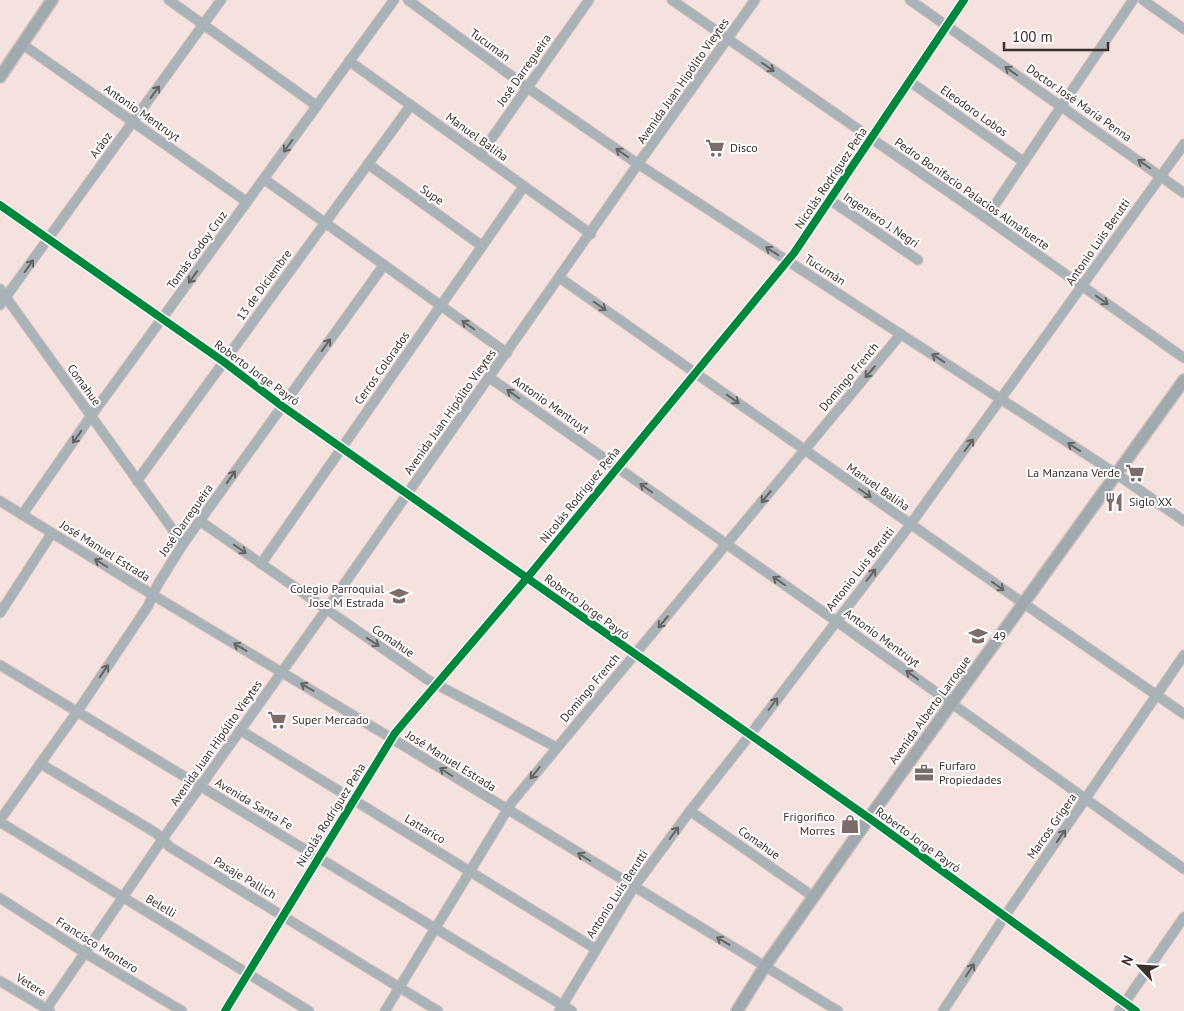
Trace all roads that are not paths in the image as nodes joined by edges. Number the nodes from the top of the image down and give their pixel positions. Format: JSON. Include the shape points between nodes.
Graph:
{"nodes":[{"id":1,"x":52,"y":0,"type":"edge"},
{"id":2,"x":169,"y":0,"type":"edge"},
{"id":3,"x":221,"y":0,"type":"edge"},
{"id":4,"x":394,"y":0,"type":"edge"},
{"id":5,"x":408,"y":0,"type":"edge"},
{"id":6,"x":589,"y":0,"type":"edge"},
{"id":7,"x":672,"y":0,"type":"edge"},
{"id":8,"x":755,"y":0,"type":"edge"},
{"id":9,"x":910,"y":0,"type":"edge"},
{"id":10,"x":964,"y":0,"type":"edge"},
{"id":11,"x":1133,"y":0,"type":"edge"},
{"id":12,"x":1143,"y":0,"type":"edge"},
{"id":13,"x":203,"y":25,"type":"junction"},
{"id":14,"x":947,"y":26,"type":"junction"},
{"id":15,"x":1184,"y":29,"type":"edge"},
{"id":16,"x":728,"y":40,"type":"junction"},
{"id":17,"x":22,"y":44,"type":"junction"},
{"id":18,"x":349,"y":61,"type":"junction"},
{"id":19,"x":2,"y":72,"type":"edge"},
{"id":20,"x":909,"y":81,"type":"junction"},
{"id":21,"x":528,"y":88,"type":"junction"},
{"id":22,"x":411,"y":105,"type":"junction"},
{"id":23,"x":317,"y":106,"type":"junction"},
{"id":24,"x":1062,"y":106,"type":"junction"},
{"id":25,"x":133,"y":122,"type":"junction"},
{"id":26,"x":871,"y":139,"type":"junction"},
{"id":27,"x":1184,"y":144,"type":"edge"},
{"id":28,"x":480,"y":155,"type":"junction"},
{"id":29,"x":1024,"y":162,"type":"junction"},
{"id":30,"x":368,"y":164,"type":"junction"},
{"id":31,"x":638,"y":164,"type":"junction"},
{"id":32,"x":1160,"y":176,"type":"junction"},
{"id":33,"x":264,"y":179,"type":"junction"},
{"id":34,"x":524,"y":186,"type":"junction"},
{"id":35,"x":1184,"y":193,"type":"edge"},
{"id":36,"x":830,"y":200,"type":"junction"},
{"id":37,"x":247,"y":202,"type":"junction"},
{"id":38,"x":0,"y":205,"type":"edge"},
{"id":39,"x":986,"y":218,"type":"junction"},
{"id":40,"x":325,"y":223,"type":"junction"},
{"id":41,"x":591,"y":234,"type":"junction"},
{"id":42,"x":48,"y":239,"type":"junction"},
{"id":43,"x":482,"y":246,"type":"junction"},
{"id":44,"x":918,"y":260,"type":"dead end"},
{"id":45,"x":788,"y":261,"type":"junction"},
{"id":46,"x":384,"y":265,"type":"junction"},
{"id":47,"x":560,"y":278,"type":"junction"},
{"id":48,"x":1082,"y":286,"type":"junction"},
{"id":49,"x":0,"y":289,"type":"edge"},
{"id":50,"x":6,"y":297,"type":"junction"},
{"id":51,"x":0,"y":306,"type":"edge"},
{"id":52,"x":441,"y":306,"type":"junction"},
{"id":53,"x":162,"y":319,"type":"junction"},
{"id":54,"x":901,"y":334,"type":"junction"},
{"id":55,"x":507,"y":353,"type":"junction"},
{"id":56,"x":1184,"y":358,"type":"edge"},
{"id":57,"x":224,"y":362,"type":"junction"},
{"id":58,"x":696,"y":373,"type":"junction"},
{"id":59,"x":490,"y":378,"type":"junction"},
{"id":60,"x":1184,"y":380,"type":"edge"},
{"id":61,"x":1002,"y":400,"type":"junction"},
{"id":62,"x":282,"y":406,"type":"junction"},
{"id":63,"x":91,"y":416,"type":"junction"},
{"id":64,"x":342,"y":448,"type":"junction"},
{"id":65,"x":804,"y":450,"type":"junction"},
{"id":66,"x":618,"y":467,"type":"junction"},
{"id":67,"x":1115,"y":474,"type":"junction"},
{"id":68,"x":137,"y":480,"type":"junction"},
{"id":69,"x":408,"y":494,"type":"junction"},
{"id":70,"x":0,"y":501,"type":"edge"},
{"id":71,"x":22,"y":514,"type":"junction"},
{"id":72,"x":200,"y":521,"type":"junction"},
{"id":73,"x":1184,"y":521,"type":"edge"},
{"id":74,"x":910,"y":524,"type":"junction"},
{"id":75,"x":52,"y":533,"type":"junction"},
{"id":76,"x":183,"y":544,"type":"junction"},
{"id":77,"x":727,"y":545,"type":"junction"},
{"id":78,"x":261,"y":564,"type":"junction"},
{"id":79,"x":527,"y":578,"type":"junction"},
{"id":80,"x":153,"y":595,"type":"junction"},
{"id":81,"x":1023,"y":603,"type":"junction"},
{"id":82,"x":326,"y":610,"type":"junction"},
{"id":83,"x":0,"y":613,"type":"edge"},
{"id":84,"x":836,"y":620,"type":"junction"},
{"id":85,"x":635,"y":655,"type":"junction"},
{"id":86,"x":1184,"y":655,"type":"edge"},
{"id":87,"x":0,"y":665,"type":"edge"},
{"id":88,"x":282,"y":672,"type":"junction"},
{"id":89,"x":436,"y":685,"type":"junction"},
{"id":90,"x":1156,"y":695,"type":"junction"},
{"id":91,"x":952,"y":703,"type":"junction"},
{"id":92,"x":78,"y":712,"type":"junction"},
{"id":93,"x":1184,"y":714,"type":"edge"},
{"id":94,"x":240,"y":730,"type":"junction"},
{"id":95,"x":750,"y":734,"type":"junction"},
{"id":96,"x":392,"y":738,"type":"junction"},
{"id":97,"x":556,"y":747,"type":"junction"},
{"id":98,"x":41,"y":764,"type":"junction"},
{"id":99,"x":201,"y":786,"type":"junction"},
{"id":100,"x":354,"y":800,"type":"junction"},
{"id":101,"x":1086,"y":800,"type":"junction"},
{"id":102,"x":506,"y":809,"type":"junction"},
{"id":103,"x":690,"y":811,"type":"junction"},
{"id":104,"x":869,"y":818,"type":"junction"},
{"id":105,"x":0,"y":821,"type":"edge"},
{"id":106,"x":162,"y":840,"type":"junction"},
{"id":107,"x":318,"y":858,"type":"junction"},
{"id":108,"x":1184,"y":869,"type":"edge"},
{"id":109,"x":469,"y":870,"type":"junction"},
{"id":110,"x":634,"y":887,"type":"junction"},
{"id":111,"x":122,"y":897,"type":"junction"},
{"id":112,"x":814,"y":897,"type":"junction"},
{"id":113,"x":0,"y":898,"type":"edge"},
{"id":114,"x":283,"y":915,"type":"junction"},
{"id":115,"x":1005,"y":916,"type":"junction"},
{"id":116,"x":1184,"y":917,"type":"edge"},
{"id":117,"x":435,"y":928,"type":"junction"},
{"id":118,"x":596,"y":949,"type":"junction"},
{"id":119,"x":84,"y":953,"type":"junction"},
{"id":120,"x":765,"y":966,"type":"junction"},
{"id":121,"x":247,"y":974,"type":"junction"},
{"id":122,"x":0,"y":981,"type":"edge"},
{"id":123,"x":399,"y":987,"type":"junction"},
{"id":124,"x":1125,"y":1003,"type":"junction"},
{"id":125,"x":560,"y":1008,"type":"edge"},
{"id":126,"x":47,"y":1010,"type":"edge"},
{"id":127,"x":182,"y":1011,"type":"edge"},
{"id":128,"x":225,"y":1011,"type":"edge"},
{"id":129,"x":309,"y":1011,"type":"edge"},
{"id":130,"x":385,"y":1011,"type":"edge"},
{"id":131,"x":438,"y":1011,"type":"edge"},
{"id":132,"x":572,"y":1011,"type":"edge"},
{"id":133,"x":737,"y":1011,"type":"edge"},
{"id":134,"x":838,"y":1011,"type":"edge"},
{"id":135,"x":943,"y":1011,"type":"edge"},
{"id":136,"x":1119,"y":1011,"type":"edge"},
{"id":137,"x":1136,"y":1011,"type":"edge"}],
"edges":[{"from":1,"to":17,"type":"main road"},
{"from":2,"to":13,"type":"street"},
{"from":3,"to":13,"type":"street","name":"Aráoz"},
{"from":4,"to":18,"type":"street","name":"Tomás Godoy Cruz"},
{"from":5,"to":21,"type":"street","name":"Tucumán"},
{"from":6,"to":21,"type":"street","name":"José Darregueira"},
{"from":7,"to":16,"type":"street","name":"Pedro Bonifacio Palacios Almafuerte"},
{"from":8,"to":16,"type":"street","name":"Avenida Juan Hipólito Vieytes"},
{"from":9,"to":14,"type":"street","name":"Doctor José María Penna"},
{"from":10,"to":14,"type":"street","name":"Nicolás Rodríguez Peña"},
{"from":11,"to":24,"type":"street"},
{"from":12,"to":15,"type":"street"},
{"from":13,"to":23,"type":"street"},
{"from":25,"to":13,"type":"street","name":"Aráoz","one_way":true},
{"from":14,"to":20,"type":"street","name":"Nicolás Rodríguez Peña"},
{"from":24,"to":14,"type":"street","name":"Doctor José María Penna","one_way":true},
{"from":16,"to":26,"type":"street","name":"Pedro Bonifacio Palacios Almafuerte","one_way":true},
{"from":16,"to":31,"type":"street","name":"Avenida Juan Hipólito Vieytes"},
{"from":17,"to":19,"type":"main road"},
{"from":17,"to":25,"type":"street","name":"Antonio Mentruyt"},
{"from":18,"to":22,"type":"street","name":"Manuel Baliña"},
{"from":18,"to":23,"type":"street","name":"Tomás Godoy Cruz"},
{"from":20,"to":26,"type":"street","name":"Nicolás Rodríguez Peña"},
{"from":20,"to":29,"type":"street","name":"Eleodoro Lobos"},
{"from":21,"to":28,"type":"street","name":"José Darregueira"},
{"from":31,"to":21,"type":"street","name":"Tucumán","one_way":true},
{"from":22,"to":28,"type":"street","name":"Manuel Baliña"},
{"from":22,"to":30,"type":"street","name":"13 de Diciembre"},
{"from":23,"to":33,"type":"street","name":"Tomás Godoy Cruz","one_way":true},
{"from":24,"to":29,"type":"street"},
{"from":32,"to":24,"type":"street","name":"Doctor José María Penna","one_way":true},
{"from":25,"to":37,"type":"street","name":"Antonio Mentruyt"},
{"from":25,"to":42,"type":"street","name":"Aráoz"},
{"from":26,"to":36,"type":"street","name":"Nicolás Rodríguez Peña"},
{"from":26,"to":39,"type":"street","name":"Pedro Bonifacio Palacios Almafuerte"},
{"from":27,"to":32,"type":"street","name":"Antonio Luis Berutti"},
{"from":28,"to":34,"type":"street","name":"Manuel Baliña"},
{"from":29,"to":39,"type":"street"},
{"from":30,"to":40,"type":"street","name":"13 de Diciembre"},
{"from":30,"to":43,"type":"street","name":"Supe"},
{"from":31,"to":41,"type":"street","name":"Avenida Juan Hipólito Vieytes"},
{"from":45,"to":31,"type":"street","name":"Tucumán","one_way":true},
{"from":32,"to":35,"type":"street","name":"Doctor José María Penna"},
{"from":32,"to":48,"type":"street","name":"Antonio Luis Berutti"},
{"from":33,"to":37,"type":"street","name":"Tomás Godoy Cruz"},
{"from":33,"to":40,"type":"street"},
{"from":34,"to":41,"type":"street","name":"Manuel Baliña"},
{"from":34,"to":43,"type":"street","name":"Cerros Colorados"},
{"from":36,"to":44,"type":"street","name":"Ingeniero J. Negri"},
{"from":36,"to":45,"type":"street","name":"Nicolás Rodríguez Peña"},
{"from":37,"to":53,"type":"street","name":"Tomás Godoy Cruz","one_way":true},
{"from":38,"to":42,"type":"street","name":"Roberto Jorge Payró"},
{"from":39,"to":48,"type":"street","name":"Pedro Bonifacio Palacios Almafuerte"},
{"from":40,"to":46,"type":"street"},
{"from":40,"to":57,"type":"street","name":"13 de Diciembre"},
{"from":41,"to":47,"type":"street","name":"Avenida Juan Hipólito Vieytes"},
{"from":50,"to":42,"type":"street","name":"Aráoz","one_way":true},
{"from":42,"to":53,"type":"street","name":"Roberto Jorge Payró"},
{"from":43,"to":52,"type":"street","name":"Cerros Colorados"},
{"from":45,"to":54,"type":"street","name":"Tucumán"},
{"from":45,"to":58,"type":"street","name":"Nicolás Rodríguez Peña"},
{"from":46,"to":52,"type":"street"},
{"from":62,"to":46,"type":"street","name":"José Darregueira","one_way":true},
{"from":47,"to":55,"type":"street","name":"Avenida Juan Hipólito Vieytes"},
{"from":47,"to":58,"type":"street","name":"Manuel Baliña","one_way":true},
{"from":48,"to":56,"type":"street","name":"Pedro Bonifacio Palacios Almafuerte","one_way":true},
{"from":48,"to":61,"type":"street","name":"Antonio Luis Berutti"},
{"from":49,"to":50,"type":"street","name":"Comahue"},
{"from":50,"to":51,"type":"street","name":"Aráoz"},
{"from":50,"to":63,"type":"street","name":"Comahue"},
{"from":55,"to":52,"type":"street","one_way":true},
{"from":52,"to":64,"type":"street","name":"Cerros Colorados"},
{"from":53,"to":57,"type":"street","name":"Roberto Jorge Payró"},
{"from":53,"to":63,"type":"street","name":"Tomás Godoy Cruz"},
{"from":61,"to":54,"type":"street","name":"Tucumán","one_way":true},
{"from":54,"to":65,"type":"street","name":"Domingo French","one_way":true},
{"from":55,"to":59,"type":"street","name":"Avenida Juan Hipólito Vieytes"},
{"from":57,"to":62,"type":"street","name":"Roberto Jorge Payró"},
{"from":57,"to":68,"type":"street","name":"13 de Diciembre"},
{"from":58,"to":65,"type":"street","name":"Manuel Baliña","one_way":true},
{"from":58,"to":66,"type":"street","name":"Nicolás Rodríguez Peña"},
{"from":66,"to":59,"type":"street","name":"Antonio Mentruyt","one_way":true},
{"from":59,"to":69,"type":"street","name":"Avenida Juan Hipólito Vieytes"},
{"from":60,"to":67,"type":"main road","name":"Avenida Alberto Larroque"},
{"from":67,"to":61,"type":"street","name":"Tucumán","one_way":true},
{"from":74,"to":61,"type":"street","name":"Antonio Luis Berutti","one_way":true},
{"from":62,"to":64,"type":"street","name":"Roberto Jorge Payró"},
{"from":72,"to":62,"type":"street","name":"José Darregueira","one_way":true},
{"from":63,"to":68,"type":"street","name":"Comahue"},
{"from":63,"to":71,"type":"street","name":"Tomás Godoy Cruz","one_way":true},
{"from":64,"to":69,"type":"street","name":"Roberto Jorge Payró"},
{"from":64,"to":78,"type":"street","name":"Cerros Colorados"},
{"from":65,"to":74,"type":"street","name":"Manuel Baliña","one_way":true},
{"from":65,"to":77,"type":"street","name":"Domingo French","one_way":true},
{"from":77,"to":66,"type":"street","name":"Antonio Mentruyt","one_way":true},
{"from":66,"to":79,"type":"street","name":"Nicolás Rodríguez Peña"},
{"from":67,"to":73,"type":"street","name":"Tucumán"},
{"from":67,"to":81,"type":"main road","name":"Avenida Alberto Larroque"},
{"from":68,"to":76,"type":"street","name":"Comahue"},
{"from":69,"to":79,"type":"street","name":"Roberto Jorge Payró"},
{"from":69,"to":82,"type":"street","name":"Avenida Juan Hipólito Vieytes"},
{"from":70,"to":71,"type":"street","name":"José Manuel Estrada"},
{"from":71,"to":75,"type":"street","name":"José Manuel Estrada"},
{"from":72,"to":76,"type":"street","name":"José Darregueira"},
{"from":72,"to":78,"type":"street","name":"Comahue","one_way":true},
{"from":74,"to":81,"type":"street","name":"Manuel Baliña","one_way":true},
{"from":84,"to":74,"type":"street","name":"Antonio Luis Berutti","one_way":true},
{"from":80,"to":75,"type":"street","name":"José Manuel Estrada","one_way":true},
{"from":75,"to":83,"type":"street"},
{"from":76,"to":80,"type":"street","name":"José Darregueira"},
{"from":84,"to":77,"type":"street","name":"Antonio Mentruyt","one_way":true},
{"from":77,"to":85,"type":"street","name":"Domingo French","one_way":true},
{"from":78,"to":82,"type":"street","name":"Comahue"},
{"from":79,"to":85,"type":"street","name":"Roberto Jorge Payró"},
{"from":79,"to":89,"type":"street","name":"Nicolás Rodríguez Peña"},
{"from":88,"to":80,"type":"street","name":"José Manuel Estrada","one_way":true},
{"from":92,"to":80,"type":"street","name":"José Darregueira","one_way":true},
{"from":81,"to":90,"type":"street","name":"Manuel Baliña"},
{"from":81,"to":91,"type":"main road","name":"Avenida Alberto Larroque"},
{"from":82,"to":88,"type":"street","name":"Avenida Juan Hipólito Vieytes"},
{"from":82,"to":89,"type":"street","name":"Comahue","one_way":true},
{"from":91,"to":84,"type":"street","name":"Antonio Mentruyt","one_way":true},
{"from":95,"to":84,"type":"street","name":"Antonio Luis Berutti","one_way":true},
{"from":85,"to":95,"type":"street","name":"Roberto Jorge Payró"},
{"from":85,"to":97,"type":"street","name":"Domingo French"},
{"from":86,"to":90,"type":"street","name":"Marcos Grigera"},
{"from":87,"to":92,"type":"street","name":"Avenida Santa Fe"},
{"from":88,"to":94,"type":"street","name":"Avenida Juan Hipólito Vieytes"},
{"from":96,"to":88,"type":"street","name":"José Manuel Estrada","one_way":true},
{"from":89,"to":96,"type":"street","name":"Nicolás Rodríguez Peña"},
{"from":89,"to":97,"type":"street","name":"Comahue"},
{"from":90,"to":93,"type":"street","name":"Manuel Baliña"},
{"from":90,"to":101,"type":"street","name":"Marcos Grigera"},
{"from":91,"to":101,"type":"street","name":"Antonio Mentruyt"},
{"from":91,"to":104,"type":"main road","name":"Avenida Alberto Larroque"},
{"from":92,"to":98,"type":"street","name":"José Darregueira"},
{"from":92,"to":99,"type":"street","name":"Avenida Santa Fe"},
{"from":94,"to":99,"type":"street","name":"Avenida Juan Hipólito Vieytes"},
{"from":94,"to":100,"type":"street","name":"Lattarico"},
{"from":95,"to":103,"type":"street","name":"Antonio Luis Berutti"},
{"from":95,"to":104,"type":"street","name":"Roberto Jorge Payró"},
{"from":96,"to":100,"type":"street","name":"Nicolás Rodríguez Peña"},
{"from":102,"to":96,"type":"street","name":"José Manuel Estrada","one_way":true},
{"from":97,"to":102,"type":"street","name":"Domingo French","one_way":true},
{"from":98,"to":105,"type":"street","name":"José Darregueira"},
{"from":98,"to":106,"type":"street","name":"Pasaje Pallich","via":[[156,833]]},
{"from":99,"to":106,"type":"street","name":"Avenida Juan Hipólito Vieytes"},
{"from":99,"to":107,"type":"street","name":"Avenida Santa Fe"},
{"from":100,"to":107,"type":"street","name":"Nicolás Rodríguez Peña"},
{"from":100,"to":109,"type":"street","name":"Lattarico"},
{"from":101,"to":108,"type":"street","name":"Antonio Mentruyt"},
{"from":115,"to":101,"type":"street","name":"Marcos Grigera","one_way":true},
{"from":102,"to":109,"type":"street","name":"Domingo French"},
{"from":110,"to":102,"type":"street","name":"José Manuel Estrada","one_way":true},
{"from":110,"to":103,"type":"street","name":"Antonio Luis Berutti","one_way":true},
{"from":103,"to":112,"type":"street","name":"Comahue"},
{"from":104,"to":112,"type":"main road","name":"Avenida Alberto Larroque"},
{"from":104,"to":115,"type":"street","name":"Roberto Jorge Payró"},
{"from":105,"to":111,"type":"street","name":"Belelli"},
{"from":106,"to":111,"type":"street","name":"Avenida Juan Hipólito Vieytes"},
{"from":106,"to":114,"type":"street","name":"Pasaje Pallich"},
{"from":107,"to":114,"type":"street","name":"Nicolás Rodríguez Peña"},
{"from":107,"to":117,"type":"street","name":"Avenida Santa Fe"},
{"from":109,"to":117,"type":"street","name":"Domingo French"},
{"from":109,"to":118,"type":"street","name":"Lattarico"},
{"from":110,"to":118,"type":"street","name":"Antonio Luis Berutti"},
{"from":120,"to":110,"type":"street","name":"José Manuel Estrada","one_way":true},
{"from":111,"to":119,"type":"street","name":"Avenida Juan Hipólito Vieytes"},
{"from":111,"to":121,"type":"street","name":"Belelli"},
{"from":112,"to":120,"type":"main road","name":"Avenida Alberto Larroque"},
{"from":113,"to":119,"type":"street","name":"Francisco Montero"},
{"from":114,"to":121,"type":"street","name":"Nicolás Rodríguez Peña"},
{"from":114,"to":123,"type":"street","name":"Pasaje Pallich"},
{"from":115,"to":124,"type":"street","name":"Roberto Jorge Payró"},
{"from":135,"to":115,"type":"street","name":"Marcos Grigera","one_way":true},
{"from":116,"to":124,"type":"street"},
{"from":117,"to":123,"type":"street","name":"Domingo French"},
{"from":117,"to":125,"type":"street","name":"Avenida Santa Fe"},
{"from":118,"to":125,"type":"street","name":"Antonio Luis Berutti"},
{"from":119,"to":126,"type":"street","name":"Avenida Juan Hipólito Vieytes"},
{"from":119,"to":127,"type":"street","name":"Francisco Montero"},
{"from":120,"to":133,"type":"main road","name":"Avenida Alberto Larroque"},
{"from":120,"to":134,"type":"street","name":"José Manuel Estrada"},
{"from":121,"to":128,"type":"street","name":"Nicolás Rodríguez Peña"},
{"from":121,"to":129,"type":"street","name":"Belelli"},
{"from":122,"to":126,"type":"street","name":"Vetere"},
{"from":123,"to":130,"type":"street","name":"Domingo French"},
{"from":123,"to":131,"type":"street","name":"Pasaje Pallich"},
{"from":124,"to":136,"type":"street"},
{"from":124,"to":137,"type":"street","name":"Roberto Jorge Payró"},
{"from":125,"to":132,"type":"street","name":"Avenida Santa Fe"}]}
